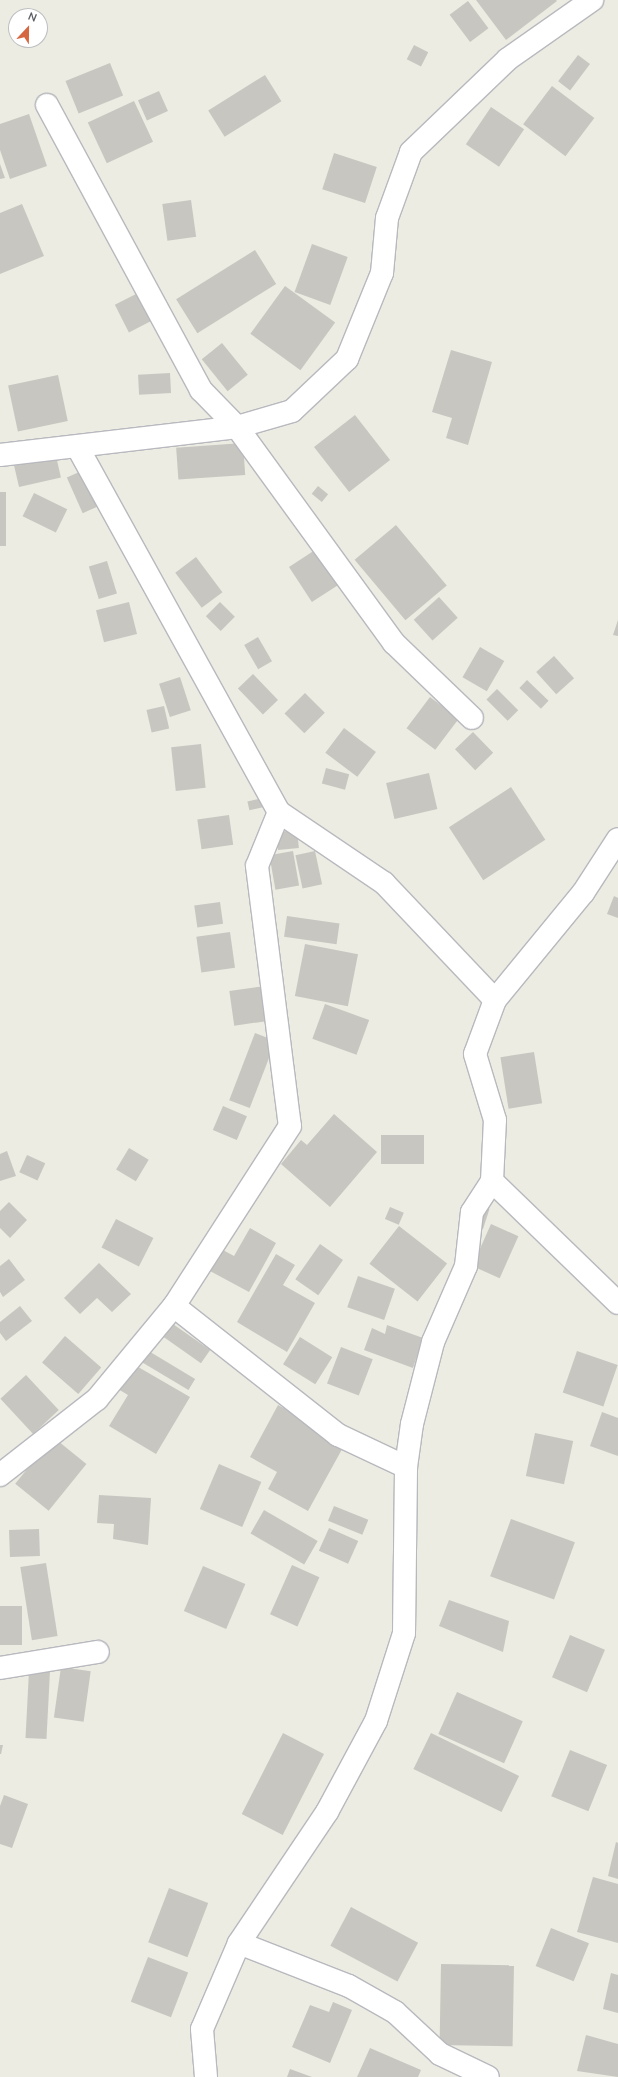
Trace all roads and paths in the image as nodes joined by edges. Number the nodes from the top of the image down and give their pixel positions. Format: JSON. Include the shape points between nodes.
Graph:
{"nodes":[{"id":1,"x":592,"y":0,"type":"edge"},
{"id":2,"x":46,"y":105,"type":"dead end"},
{"id":3,"x":237,"y":427,"type":"junction"},
{"id":4,"x":78,"y":448,"type":"junction"},
{"id":5,"x":0,"y":455,"type":"edge"},
{"id":6,"x":472,"y":718,"type":"dead end"},
{"id":7,"x":279,"y":812,"type":"junction"},
{"id":8,"x":618,"y":838,"type":"edge"},
{"id":9,"x":495,"y":1000,"type":"junction"},
{"id":10,"x":492,"y":1181,"type":"junction"},
{"id":11,"x":618,"y":1303,"type":"edge"},
{"id":12,"x":174,"y":1306,"type":"junction"},
{"id":13,"x":406,"y":1467,"type":"junction"},
{"id":14,"x":0,"y":1475,"type":"edge"},
{"id":15,"x":98,"y":1652,"type":"dead end"},
{"id":16,"x":0,"y":1668,"type":"edge"},
{"id":17,"x":239,"y":1943,"type":"junction"},
{"id":18,"x":206,"y":2077,"type":"edge"},
{"id":19,"x":488,"y":2077,"type":"edge"}],
"edges":[{"from":1,"to":3,"type":"street","via":[[508,59],[412,152],[387,218],[382,273],[347,359],[292,411]]},
{"from":2,"to":3,"type":"street","via":[[202,390]]},
{"from":3,"to":4,"type":"street"},
{"from":3,"to":6,"type":"street","via":[[394,643]]},
{"from":4,"to":5,"type":"street"},
{"from":4,"to":7,"type":"street"},
{"from":7,"to":9,"type":"street","via":[[384,883]]},
{"from":7,"to":12,"type":"street","via":[[257,866],[290,1126]]},
{"from":8,"to":9,"type":"street","via":[[583,894]]},
{"from":9,"to":10,"type":"street","via":[[475,1054],[495,1120]]},
{"from":10,"to":11,"type":"street"},
{"from":10,"to":13,"type":"street","via":[[472,1212],[466,1266],[433,1342],[412,1424]]},
{"from":12,"to":13,"type":"street","via":[[338,1434]]},
{"from":12,"to":14,"type":"street","via":[[97,1399]]},
{"from":13,"to":17,"type":"street","via":[[404,1633],[376,1721],[327,1812]]},
{"from":15,"to":16,"type":"street"},
{"from":17,"to":18,"type":"street","via":[[202,2029]]},
{"from":17,"to":19,"type":"street","via":[[349,1986],[395,2012],[440,2054]]}]}
